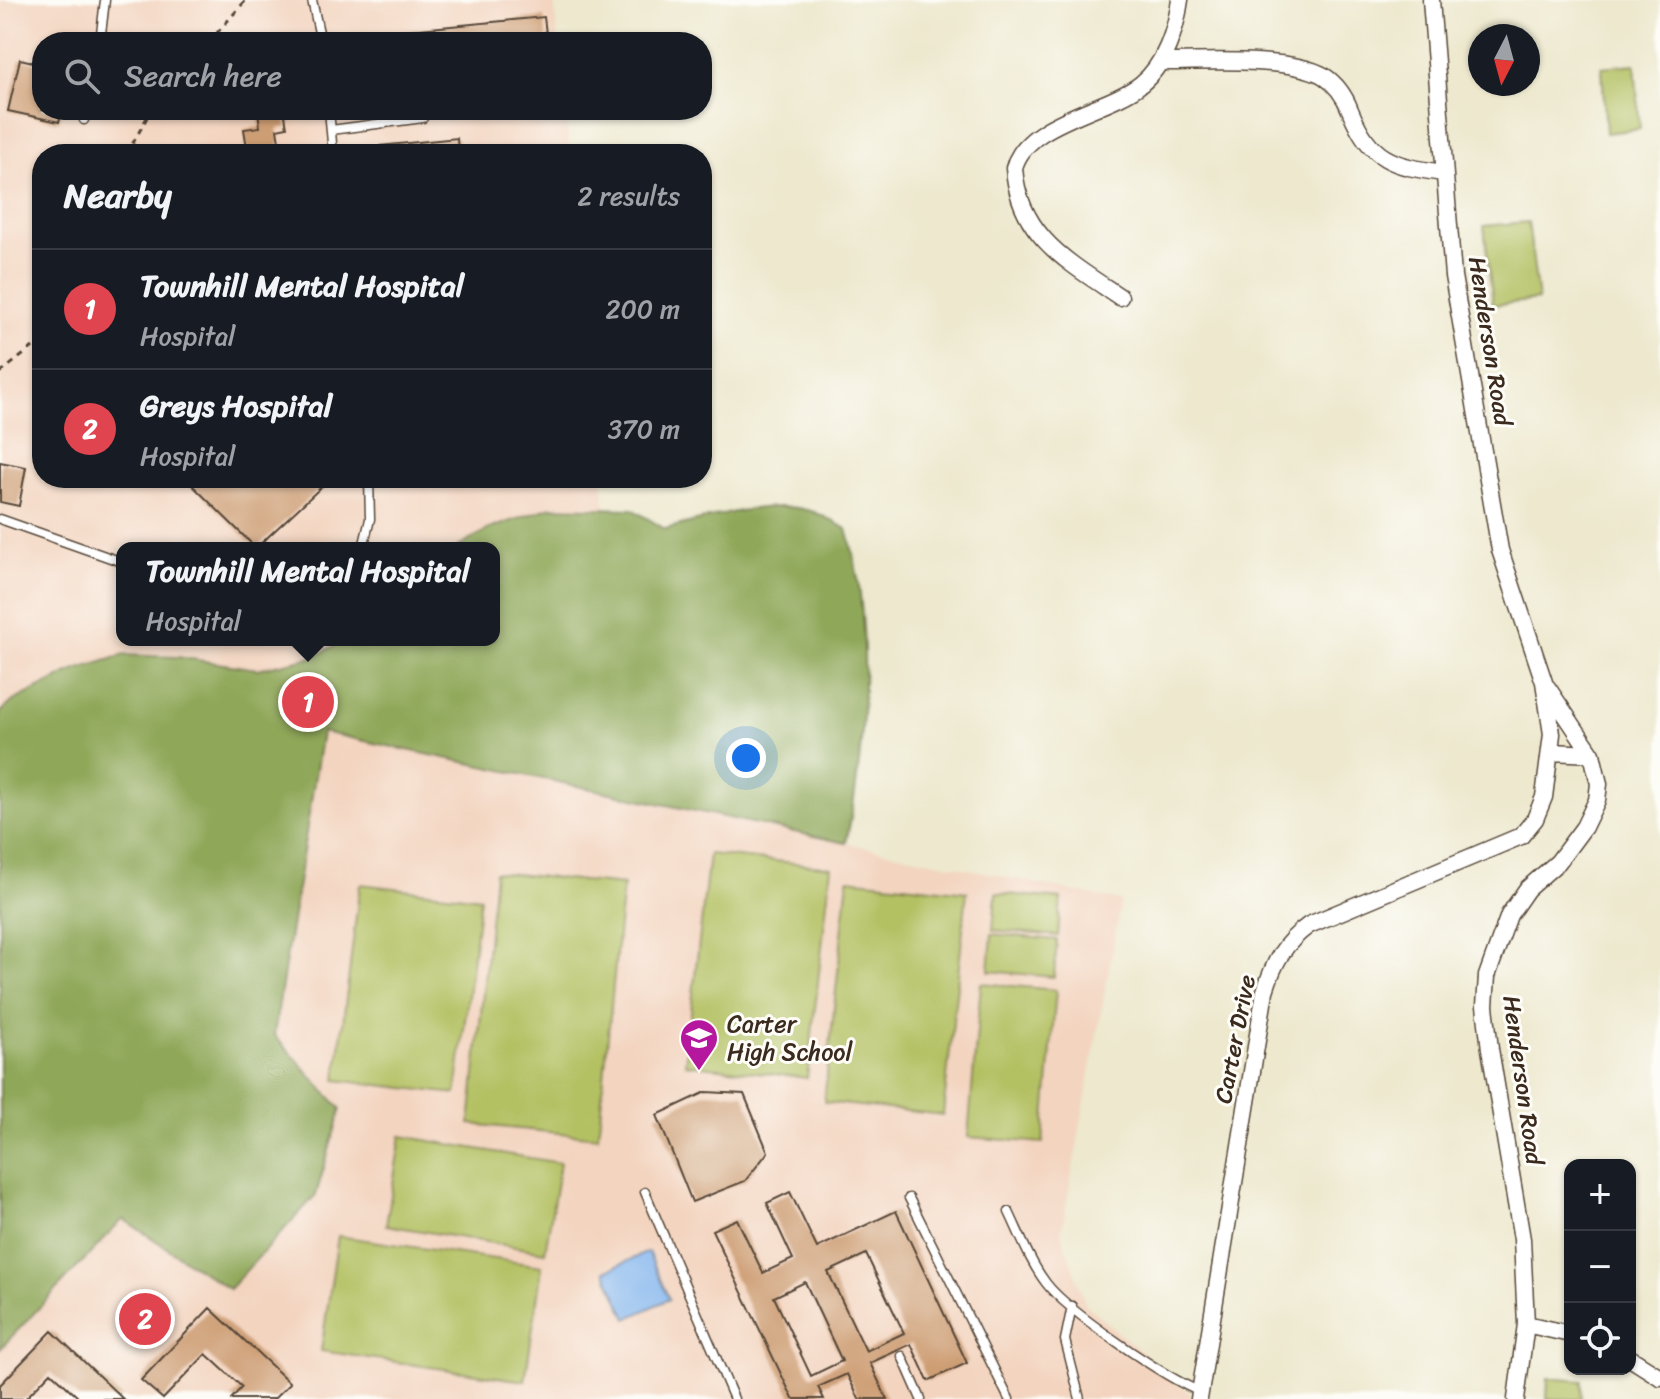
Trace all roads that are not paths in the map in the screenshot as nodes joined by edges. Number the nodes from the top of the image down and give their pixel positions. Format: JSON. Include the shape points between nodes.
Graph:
{"nodes":[{"id":1,"x":105,"y":0,"type":"edge"},
{"id":2,"x":312,"y":0,"type":"edge"},
{"id":3,"x":1180,"y":0,"type":"edge"},
{"id":4,"x":1431,"y":0,"type":"edge"},
{"id":5,"x":101,"y":32,"type":"edge"},
{"id":6,"x":319,"y":32,"type":"edge"},
{"id":7,"x":1160,"y":62,"type":"junction"},
{"id":8,"x":330,"y":120,"type":"edge"},
{"id":9,"x":408,"y":120,"type":"edge"},
{"id":10,"x":331,"y":130,"type":"junction"},
{"id":11,"x":332,"y":144,"type":"edge"},
{"id":12,"x":1444,"y":173,"type":"junction"},
{"id":13,"x":1120,"y":297,"type":"dead end"},
{"id":14,"x":369,"y":488,"type":"edge"},
{"id":15,"x":0,"y":519,"type":"edge"},
{"id":16,"x":364,"y":542,"type":"edge"},
{"id":17,"x":116,"y":560,"type":"edge"},
{"id":18,"x":1544,"y":682,"type":"junction"},
{"id":19,"x":1552,"y":752,"type":"junction"},
{"id":20,"x":1592,"y":754,"type":"junction"},
{"id":21,"x":645,"y":1192,"type":"dead end"},
{"id":22,"x":909,"y":1198,"type":"dead end"},
{"id":23,"x":1009,"y":1212,"type":"dead end"},
{"id":24,"x":1072,"y":1306,"type":"junction"},
{"id":25,"x":1526,"y":1324,"type":"junction"},
{"id":26,"x":1564,"y":1333,"type":"edge"},
{"id":27,"x":902,"y":1356,"type":"dead end"},
{"id":28,"x":1636,"y":1362,"type":"edge"},
{"id":29,"x":1660,"y":1377,"type":"edge"},
{"id":30,"x":1200,"y":1395,"type":"edge"},
{"id":31,"x":734,"y":1399,"type":"edge"},
{"id":32,"x":921,"y":1399,"type":"edge"},
{"id":33,"x":1009,"y":1399,"type":"edge"},
{"id":34,"x":1080,"y":1399,"type":"edge"},
{"id":35,"x":1516,"y":1399,"type":"edge"}],
"edges":[{"from":1,"to":5,"type":"lane"},
{"from":2,"to":6,"type":"lane"},
{"from":3,"to":7,"type":"street"},
{"from":4,"to":12,"type":"street","name":"Henderson Road"},
{"from":7,"to":12,"type":"street","via":[[1272,65],[1324,76],[1347,100],[1378,156]]},
{"from":7,"to":13,"type":"street","via":[[1132,90],[1048,129],[1022,152],[1014,168],[1029,223],[1048,246]]},
{"from":8,"to":10,"type":"lane"},
{"from":9,"to":10,"type":"lane"},
{"from":10,"to":11,"type":"lane"},
{"from":12,"to":18,"type":"street","name":"Henderson Road","via":[[1453,276],[1500,550]]},
{"from":14,"to":16,"type":"lane"},
{"from":15,"to":17,"type":"lane"},
{"from":18,"to":19,"type":"street","name":"Henderson Road"},
{"from":18,"to":20,"type":"street","name":"Henderson Road"},
{"from":19,"to":20,"type":"street"},
{"from":19,"to":30,"type":"street","name":"Carter Drive","via":[[1544,797],[1521,836],[1309,925],[1279,954],[1265,991]]},
{"from":20,"to":25,"type":"street","name":"Henderson Road","via":[[1599,784],[1591,813],[1558,862],[1527,889],[1509,915],[1487,976],[1490,1049],[1522,1239]]},
{"from":21,"to":31,"type":"lane"},
{"from":22,"to":33,"type":"lane"},
{"from":23,"to":24,"type":"lane","via":[[1046,1284]]},
{"from":24,"to":30,"type":"lane"},
{"from":24,"to":34,"type":"lane","via":[[1065,1340]]},
{"from":25,"to":26,"type":"street"},
{"from":25,"to":35,"type":"street","name":"Henderson Road"},
{"from":27,"to":32,"type":"lane"},
{"from":28,"to":29,"type":"street"}]}
